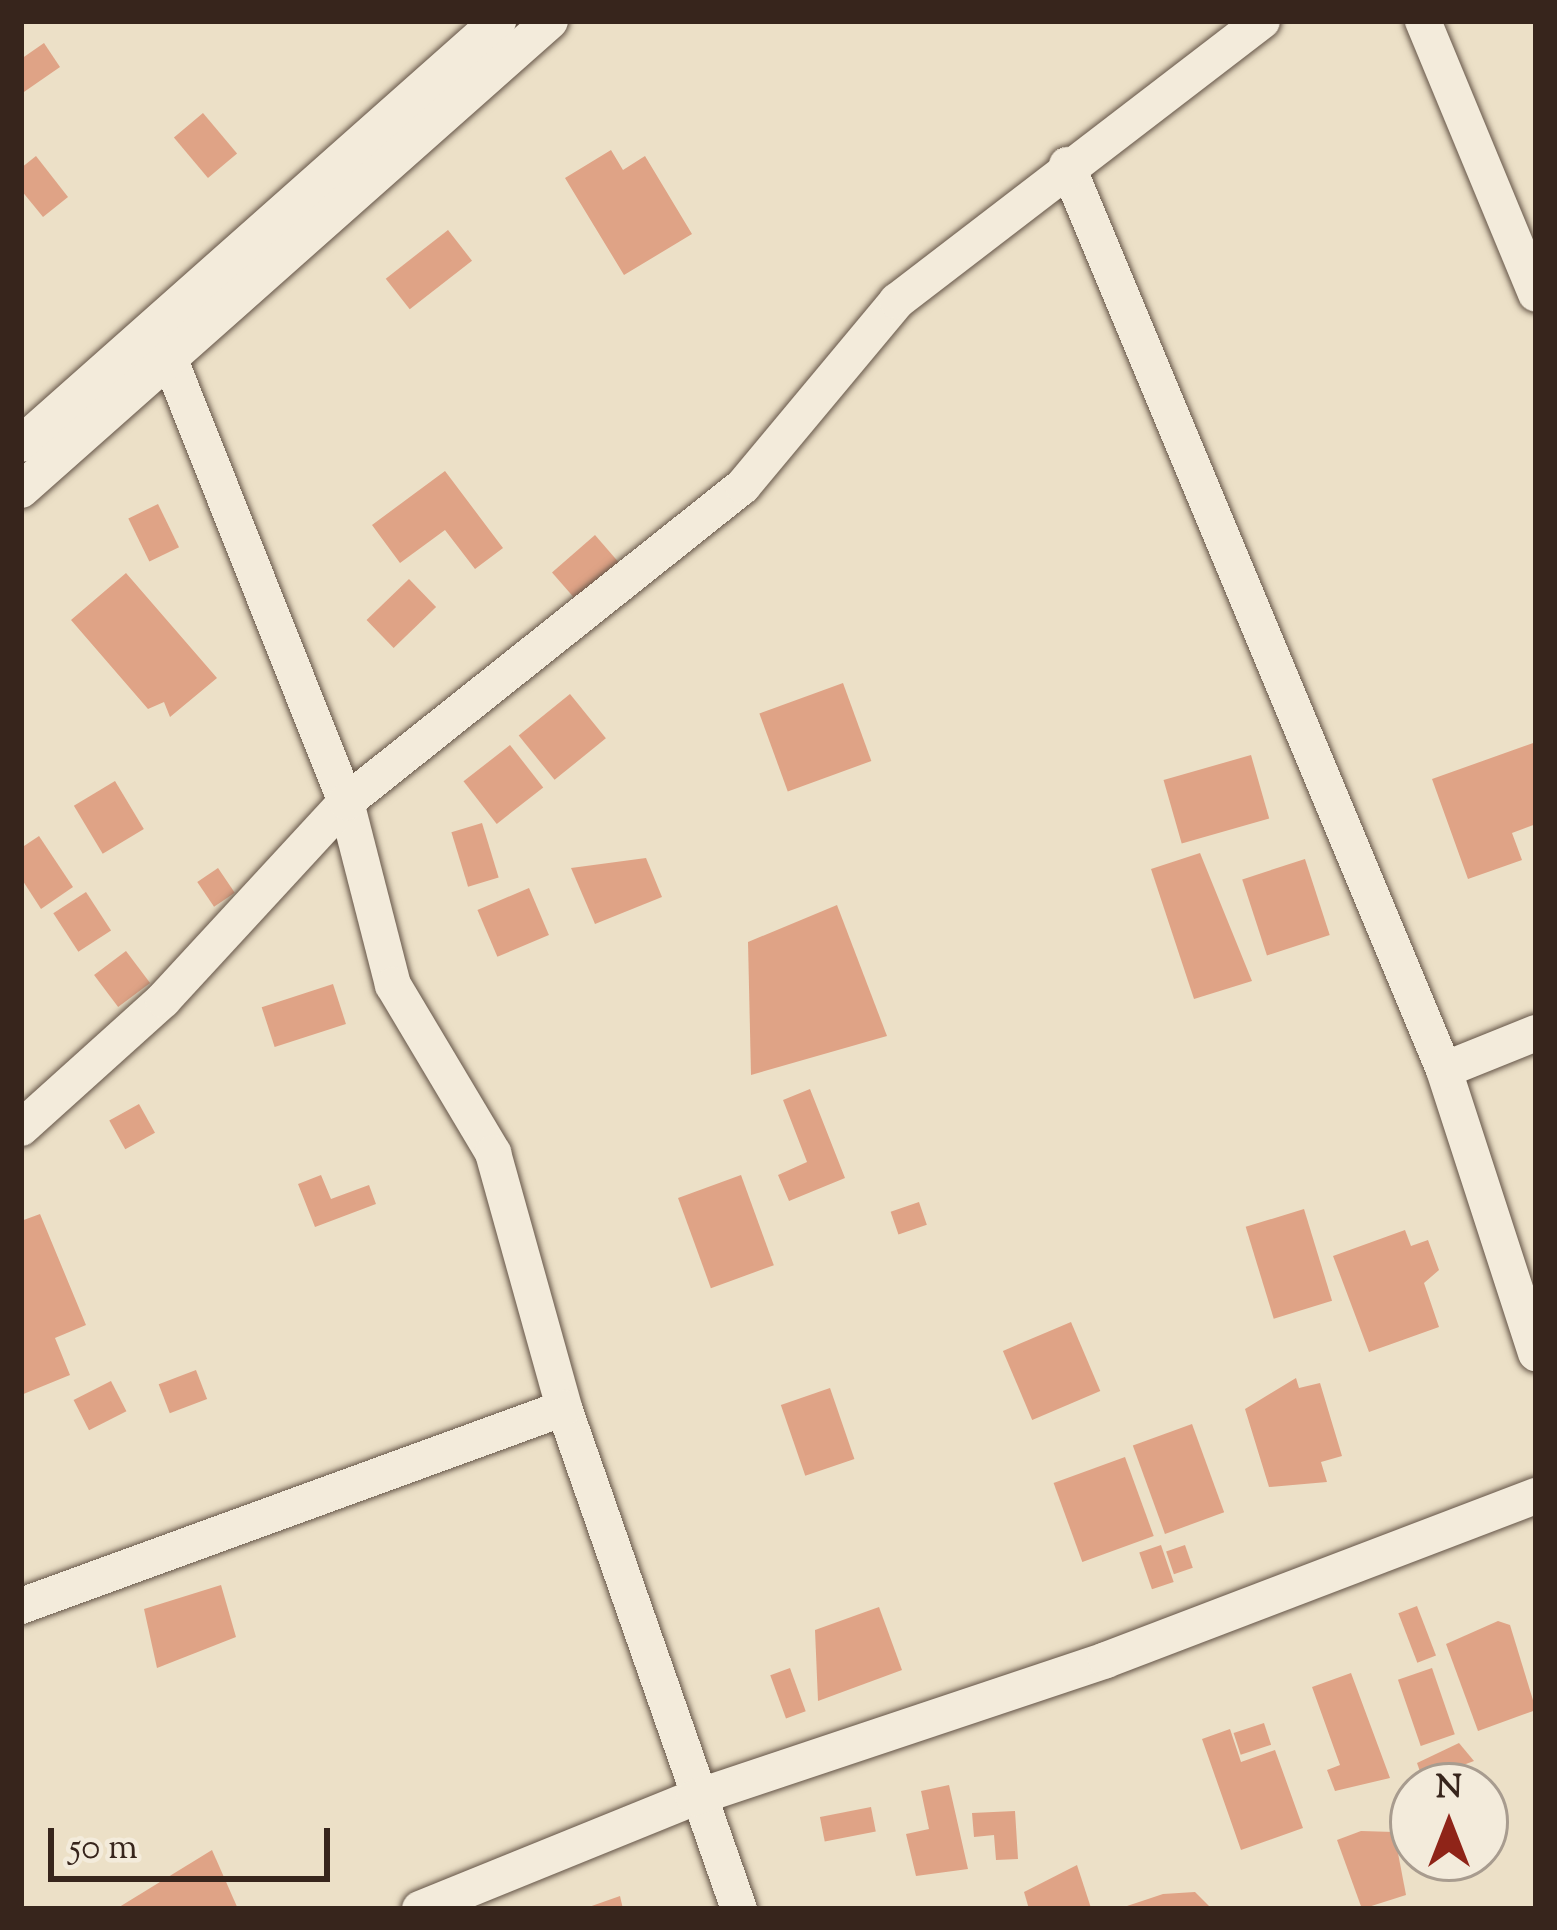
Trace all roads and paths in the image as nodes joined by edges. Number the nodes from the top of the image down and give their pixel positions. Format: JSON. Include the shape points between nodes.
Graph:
{"nodes":[{"id":1,"x":499,"y":21,"type":"edge"},
{"id":2,"x":550,"y":21,"type":"edge"},
{"id":3,"x":1262,"y":21,"type":"edge"},
{"id":4,"x":1423,"y":21,"type":"edge"},
{"id":5,"x":1067,"y":165,"type":"junction"},
{"id":6,"x":1536,"y":294,"type":"edge"},
{"id":7,"x":168,"y":355,"type":"junction"},
{"id":8,"x":21,"y":444,"type":"edge"},
{"id":9,"x":21,"y":490,"type":"edge"},
{"id":10,"x":346,"y":802,"type":"junction"},
{"id":11,"x":1536,"y":1033,"type":"edge"},
{"id":12,"x":1444,"y":1070,"type":"junction"},
{"id":13,"x":21,"y":1128,"type":"edge"},
{"id":14,"x":1536,"y":1353,"type":"edge"},
{"id":15,"x":564,"y":1408,"type":"junction"},
{"id":16,"x":1536,"y":1496,"type":"edge"},
{"id":17,"x":21,"y":1606,"type":"edge"},
{"id":18,"x":694,"y":1798,"type":"junction"},
{"id":19,"x":420,"y":1909,"type":"edge"},
{"id":20,"x":739,"y":1909,"type":"edge"}],
"edges":[{"from":1,"to":8,"type":"street"},
{"from":2,"to":7,"type":"street"},
{"from":3,"to":5,"type":"street"},
{"from":4,"to":6,"type":"street"},
{"from":5,"to":10,"type":"street","via":[[897,301],[742,486]]},
{"from":5,"to":12,"type":"street"},
{"from":7,"to":9,"type":"street"},
{"from":7,"to":10,"type":"street"},
{"from":10,"to":13,"type":"street","via":[[163,1000]]},
{"from":10,"to":15,"type":"street","via":[[393,985],[493,1154]]},
{"from":11,"to":12,"type":"street"},
{"from":12,"to":14,"type":"street"},
{"from":15,"to":17,"type":"street"},
{"from":15,"to":18,"type":"street"},
{"from":16,"to":18,"type":"street","via":[[1106,1660]]},
{"from":18,"to":19,"type":"street"},
{"from":18,"to":20,"type":"street"}]}
